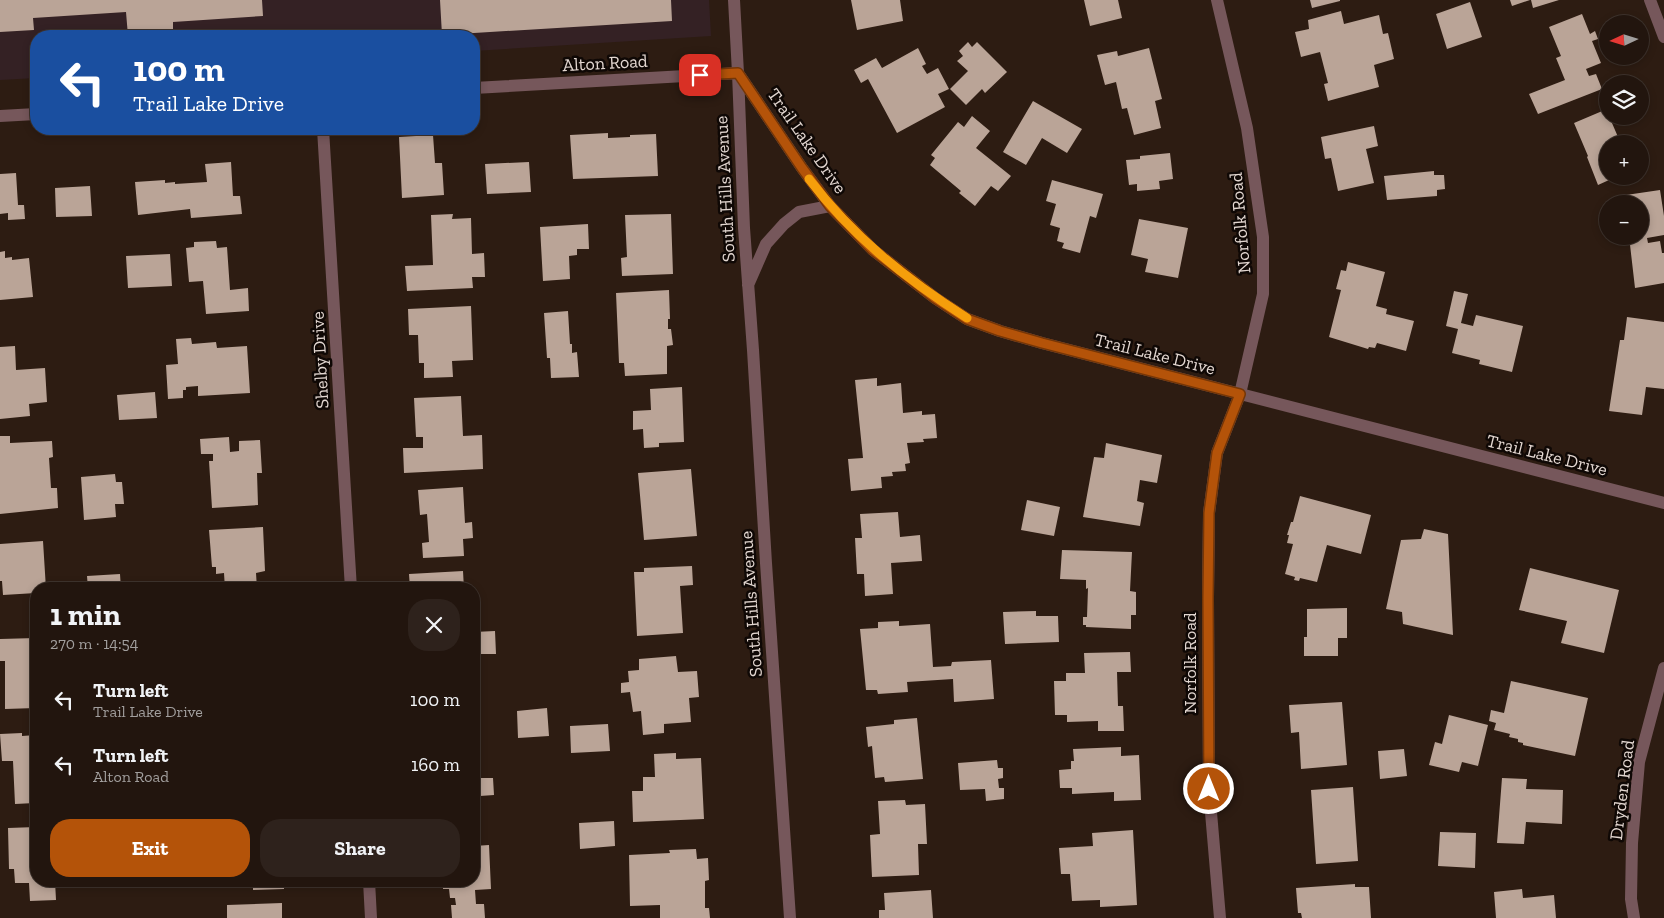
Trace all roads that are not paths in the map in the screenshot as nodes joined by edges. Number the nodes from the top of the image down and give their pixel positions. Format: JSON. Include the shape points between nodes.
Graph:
{"nodes":[{"id":1,"x":734,"y":0,"type":"edge"},
{"id":2,"x":1217,"y":0,"type":"edge"},
{"id":3,"x":1650,"y":0,"type":"edge"},
{"id":4,"x":1664,"y":37,"type":"edge"},
{"id":5,"x":738,"y":73,"type":"junction"},
{"id":6,"x":480,"y":88,"type":"edge"},
{"id":7,"x":30,"y":114,"type":"edge"},
{"id":8,"x":0,"y":116,"type":"edge"},
{"id":9,"x":323,"y":135,"type":"edge"},
{"id":10,"x":830,"y":206,"type":"junction"},
{"id":11,"x":747,"y":287,"type":"junction"},
{"id":12,"x":1240,"y":394,"type":"junction"},
{"id":13,"x":1664,"y":503,"type":"edge"},
{"id":14,"x":351,"y":582,"type":"edge"},
{"id":15,"x":1664,"y":668,"type":"edge"},
{"id":16,"x":369,"y":887,"type":"edge"},
{"id":17,"x":371,"y":918,"type":"edge"},
{"id":18,"x":790,"y":918,"type":"edge"},
{"id":19,"x":1220,"y":918,"type":"edge"},
{"id":20,"x":1634,"y":918,"type":"edge"}],
"edges":[{"from":1,"to":5,"type":"street","name":"South Hills Avenue"},
{"from":2,"to":12,"type":"street","name":"Norfolk Road","via":[[1247,128],[1263,237],[1263,294]]},
{"from":3,"to":4,"type":"street"},
{"from":5,"to":6,"type":"street","name":"Alton Road"},
{"from":5,"to":10,"type":"street","name":"Trail Lake Drive"},
{"from":5,"to":11,"type":"street","name":"South Hills Avenue"},
{"from":7,"to":8,"type":"street"},
{"from":9,"to":14,"type":"street","name":"Shelby Drive"},
{"from":10,"to":11,"type":"street","name":"South Hills Avenue","via":[[798,212],[784,224],[766,244]]},
{"from":10,"to":12,"type":"street","name":"Trail Lake Drive","via":[[873,250],[967,319],[1042,343]]},
{"from":11,"to":18,"type":"street","name":"South Hills Avenue"},
{"from":12,"to":13,"type":"street","name":"Trail Lake Drive"},
{"from":12,"to":19,"type":"street","name":"Norfolk Road","via":[[1217,453],[1209,513],[1209,789]]},
{"from":15,"to":20,"type":"street","name":"Dryden Road","via":[[1640,762],[1632,843]]},
{"from":16,"to":17,"type":"street"}]}
